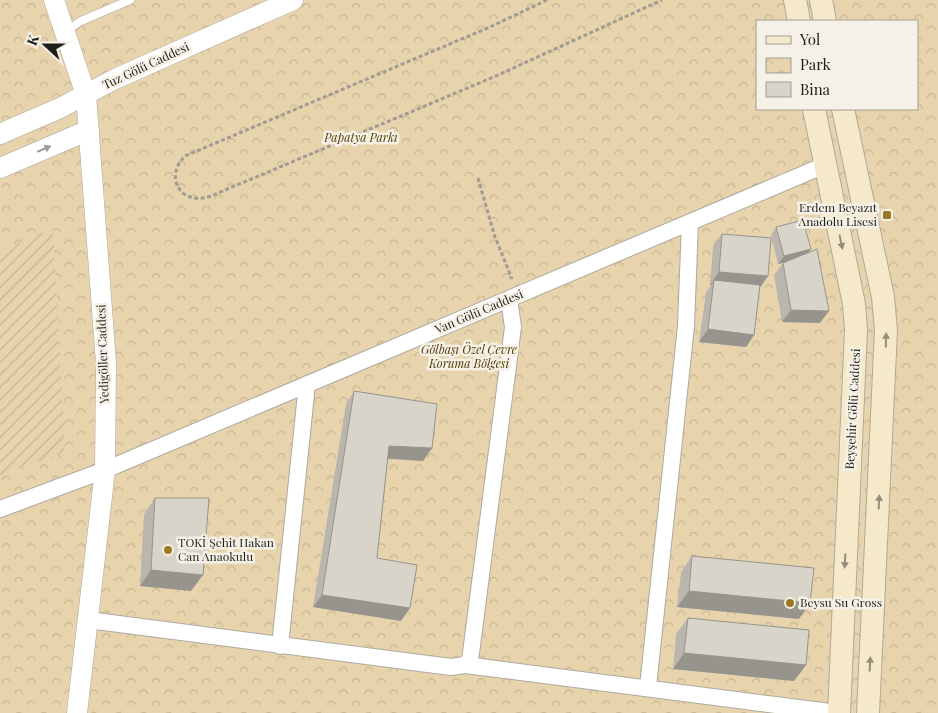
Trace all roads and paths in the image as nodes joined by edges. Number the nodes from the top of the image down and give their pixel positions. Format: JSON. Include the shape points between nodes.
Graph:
{"nodes":[{"id":1,"x":54,"y":0,"type":"edge"},
{"id":2,"x":130,"y":0,"type":"edge"},
{"id":3,"x":293,"y":0,"type":"edge"},
{"id":4,"x":547,"y":0,"type":"edge"},
{"id":5,"x":662,"y":0,"type":"edge"},
{"id":6,"x":796,"y":0,"type":"edge"},
{"id":7,"x":821,"y":0,"type":"edge"},
{"id":8,"x":799,"y":20,"type":"edge"},
{"id":9,"x":825,"y":20,"type":"edge"},
{"id":10,"x":65,"y":32,"type":"junction"},
{"id":11,"x":86,"y":94,"type":"junction"},
{"id":12,"x":814,"y":110,"type":"edge"},
{"id":13,"x":843,"y":110,"type":"edge"},
{"id":14,"x":89,"y":130,"type":"junction"},
{"id":15,"x":0,"y":134,"type":"edge"},
{"id":16,"x":849,"y":138,"type":"junction"},
{"id":17,"x":825,"y":165,"type":"junction"},
{"id":18,"x":0,"y":168,"type":"edge"},
{"id":19,"x":857,"y":175,"type":"junction"},
{"id":20,"x":478,"y":178,"type":"dead end"},
{"id":21,"x":690,"y":222,"type":"junction"},
{"id":22,"x":512,"y":279,"type":"dead end"},
{"id":23,"x":509,"y":298,"type":"junction"},
{"id":24,"x":307,"y":384,"type":"junction"},
{"id":25,"x":105,"y":470,"type":"junction"},
{"id":26,"x":0,"y":509,"type":"edge"},
{"id":27,"x":88,"y":620,"type":"junction"},
{"id":28,"x":280,"y":646,"type":"junction"},
{"id":29,"x":465,"y":665,"type":"junction"},
{"id":30,"x":648,"y":687,"type":"junction"},
{"id":31,"x":76,"y":713,"type":"edge"},
{"id":32,"x":838,"y":713,"type":"edge"},
{"id":33,"x":868,"y":713,"type":"edge"}],
"edges":[{"from":1,"to":10,"type":"street","name":"Yedigöller Caddesi"},
{"from":2,"to":10,"type":"lane","via":[[81,21]]},
{"from":3,"to":11,"type":"street","name":"Tuz Gölü Caddesi"},
{"from":4,"to":5,"type":"path","via":[[185,156],[175,174],[179,188],[190,198],[211,196],[496,76]]},
{"from":6,"to":8,"type":"main road"},
{"from":7,"to":9,"type":"main road"},
{"from":10,"to":11,"type":"street","name":"Yedigöller Caddesi"},
{"from":11,"to":14,"type":"street","name":"Yedigöller Caddesi"},
{"from":11,"to":15,"type":"street","name":"Tuz Gölü Caddesi"},
{"from":12,"to":17,"type":"main road","name":"Beyşehir Gölü Caddesi"},
{"from":13,"to":16,"type":"main road"},
{"from":18,"to":14,"type":"street","one_way":true},
{"from":14,"to":25,"type":"street","name":"Yedigöller Caddesi","via":[[106,363]]},
{"from":16,"to":17,"type":"main road"},
{"from":16,"to":19,"type":"main road"},
{"from":17,"to":19,"type":"main road"},
{"from":17,"to":21,"type":"street","name":"Van Gölü Caddesi"},
{"from":17,"to":32,"type":"main road","name":"Beyşehir Gölü Caddesi","one_way":true,"via":[[854,304],[857,347]]},
{"from":33,"to":19,"type":"main road","one_way":true,"via":[[886,330],[883,297]]},
{"from":20,"to":22,"type":"path","via":[[495,237]]},
{"from":21,"to":23,"type":"street","name":"Van Gölü Caddesi"},
{"from":21,"to":30,"type":"street","via":[[686,326]]},
{"from":23,"to":24,"type":"street","name":"Van Gölü Caddesi"},
{"from":23,"to":29,"type":"street","via":[[514,327],[470,660]]},
{"from":24,"to":25,"type":"street","name":"Van Gölü Caddesi"},
{"from":24,"to":28,"type":"street"},
{"from":25,"to":26,"type":"street","name":"Van Gölü Caddesi"},
{"from":25,"to":27,"type":"street","name":"Yedigöller Caddesi"},
{"from":27,"to":28,"type":"street"},
{"from":27,"to":31,"type":"street","name":"Yedigöller Caddesi"},
{"from":28,"to":29,"type":"street","via":[[451,667]]},
{"from":29,"to":30,"type":"street"},
{"from":30,"to":32,"type":"street"}]}
